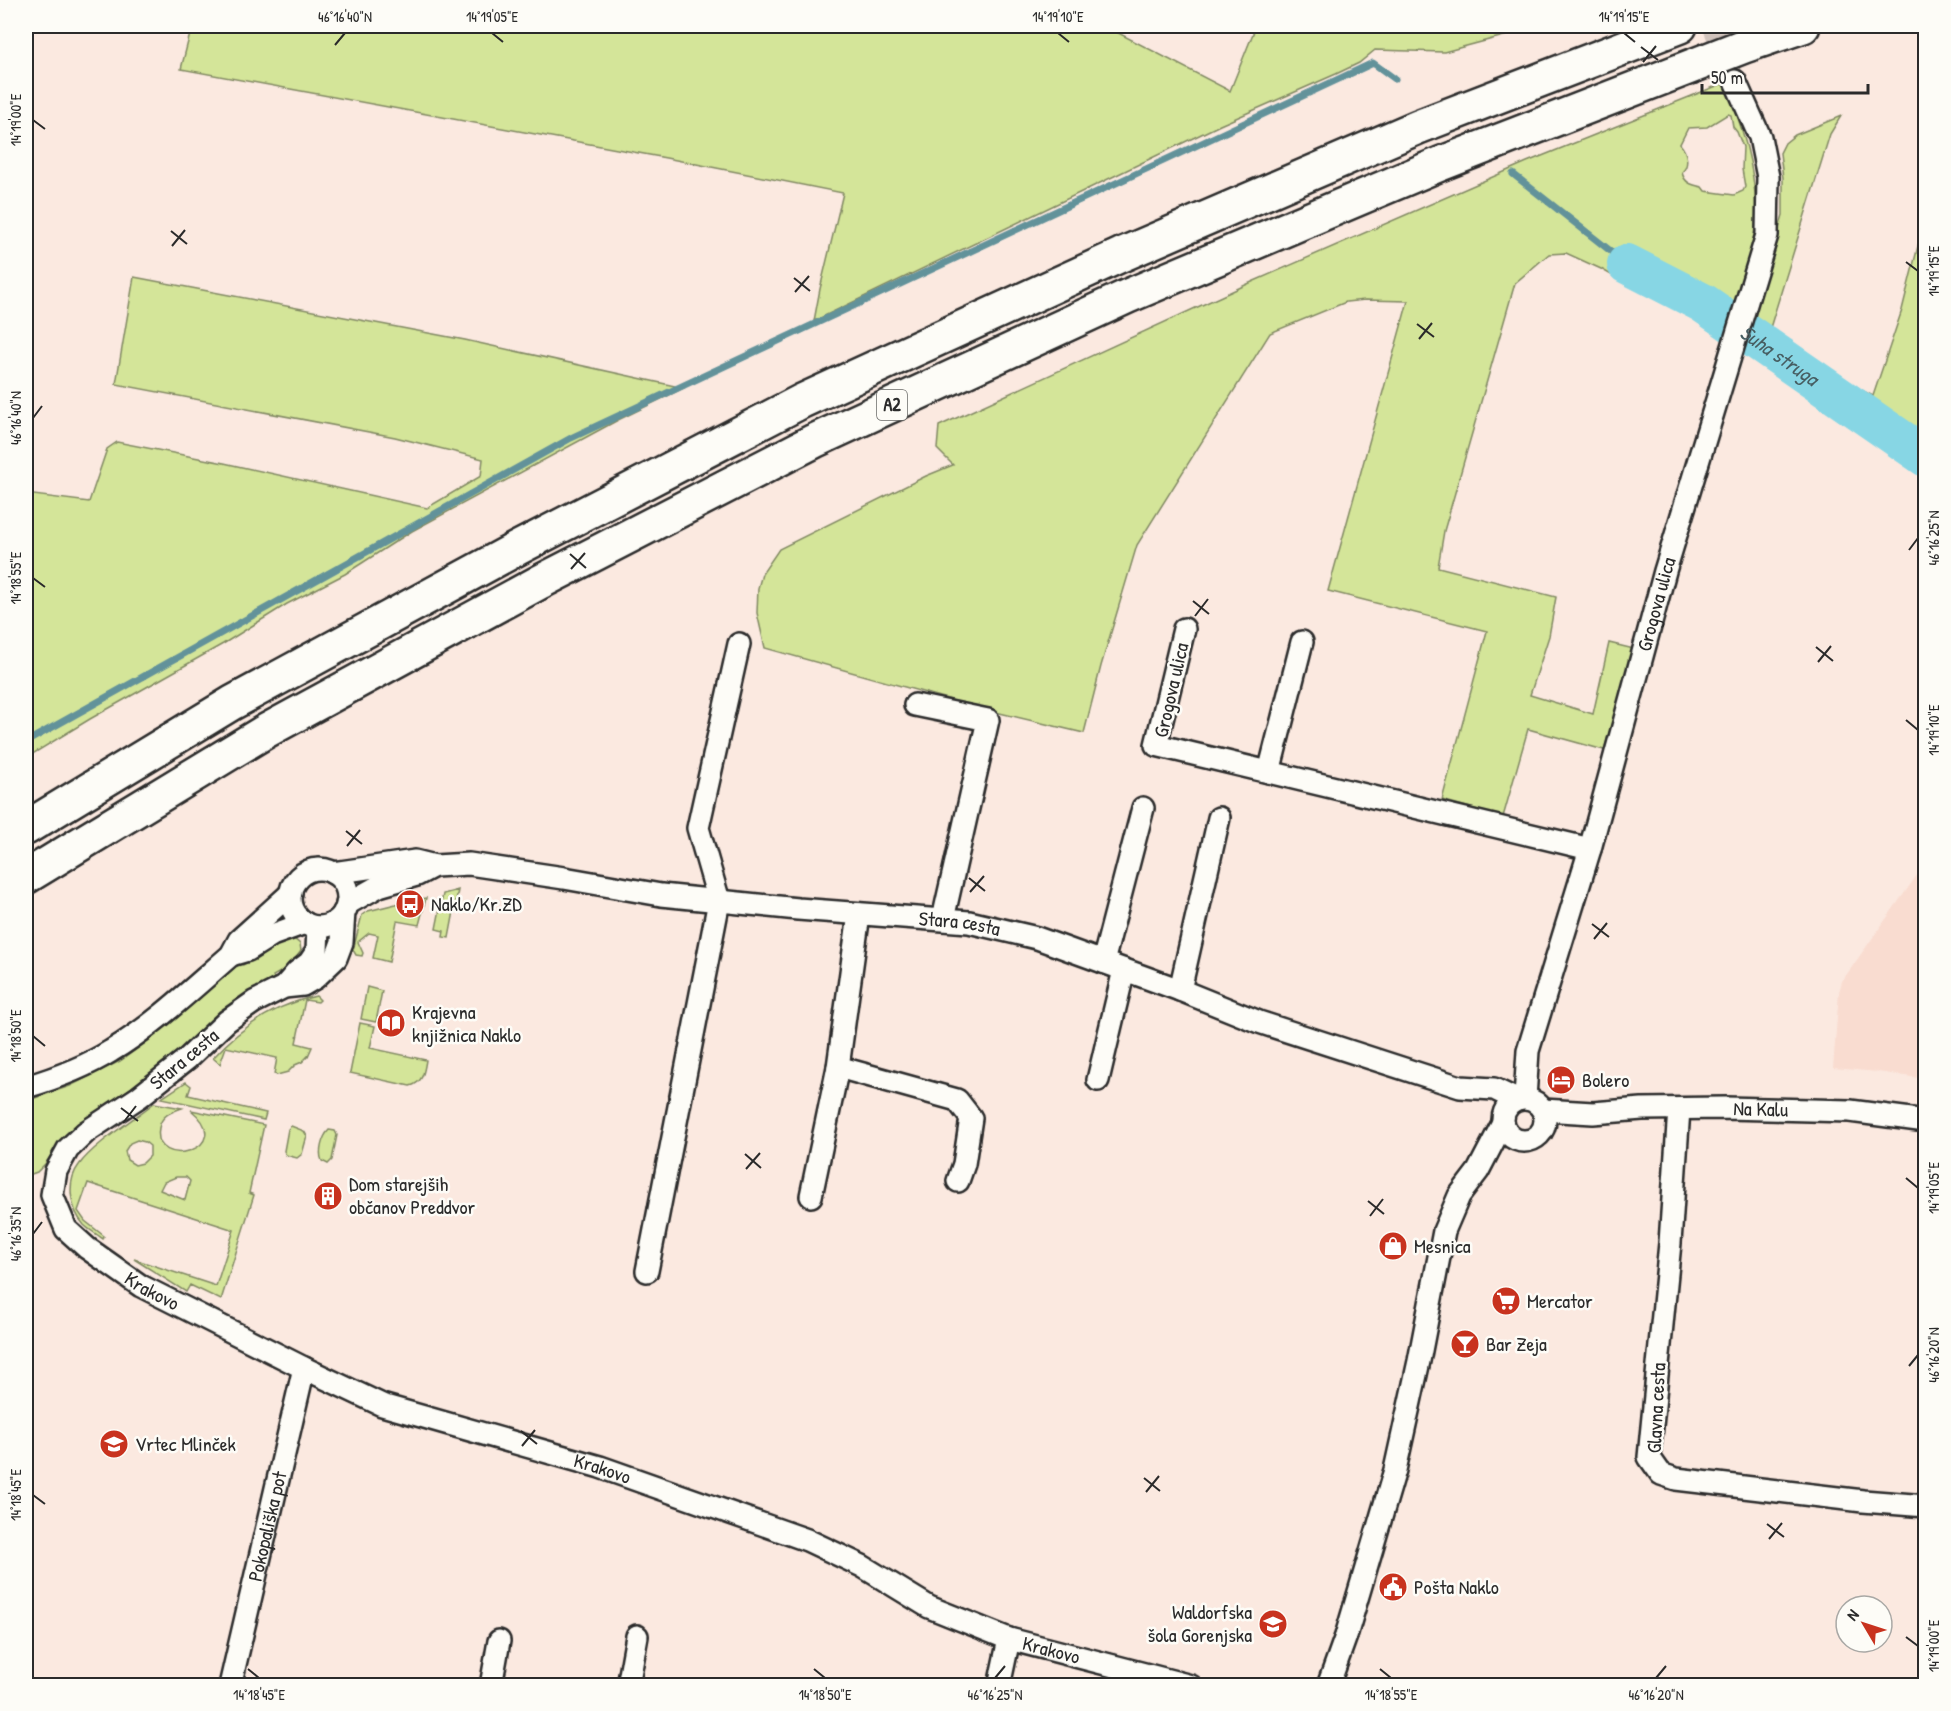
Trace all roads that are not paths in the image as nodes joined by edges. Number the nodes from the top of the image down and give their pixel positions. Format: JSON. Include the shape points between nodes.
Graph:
{"nodes":[{"id":1,"x":1680,"y":26,"type":"edge"},
{"id":2,"x":1803,"y":26,"type":"edge"},
{"id":3,"x":1735,"y":81,"type":"tunnel mouth"},
{"id":4,"x":1184,"y":629,"type":"dead end"},
{"id":5,"x":1302,"y":642,"type":"dead end"},
{"id":6,"x":739,"y":644,"type":"dead end"},
{"id":7,"x":915,"y":705,"type":"dead end"},
{"id":8,"x":1269,"y":772,"type":"junction"},
{"id":9,"x":1143,"y":808,"type":"dead end"},
{"id":10,"x":1219,"y":818,"type":"dead end"},
{"id":11,"x":26,"y":828,"type":"edge"},
{"id":12,"x":1590,"y":849,"type":"junction"},
{"id":13,"x":435,"y":866,"type":"junction"},
{"id":14,"x":333,"y":873,"type":"junction"},
{"id":15,"x":26,"y":877,"type":"edge"},
{"id":16,"x":291,"y":893,"type":"junction"},
{"id":17,"x":719,"y":901,"type":"junction"},
{"id":18,"x":346,"y":908,"type":"junction"},
{"id":19,"x":859,"y":914,"type":"junction"},
{"id":20,"x":943,"y":919,"type":"junction"},
{"id":21,"x":312,"y":925,"type":"junction"},
{"id":22,"x":231,"y":955,"type":"junction"},
{"id":23,"x":1103,"y":962,"type":"junction"},
{"id":24,"x":1124,"y":970,"type":"junction"},
{"id":25,"x":284,"y":987,"type":"junction"},
{"id":26,"x":1180,"y":990,"type":"junction"},
{"id":27,"x":838,"y":1066,"type":"junction"},
{"id":28,"x":1098,"y":1080,"type":"dead end"},
{"id":29,"x":26,"y":1087,"type":"edge"},
{"id":30,"x":1460,"y":1087,"type":"junction"},
{"id":31,"x":1521,"y":1099,"type":"junction"},
{"id":32,"x":1679,"y":1109,"type":"junction"},
{"id":33,"x":1543,"y":1110,"type":"junction"},
{"id":34,"x":1593,"y":1113,"type":"junction"},
{"id":35,"x":1503,"y":1119,"type":"junction"},
{"id":36,"x":1926,"y":1121,"type":"edge"},
{"id":37,"x":1542,"y":1132,"type":"junction"},
{"id":38,"x":1523,"y":1142,"type":"junction"},
{"id":39,"x":1478,"y":1171,"type":"junction"},
{"id":40,"x":958,"y":1181,"type":"dead end"},
{"id":41,"x":52,"y":1195,"type":"joint"},
{"id":42,"x":811,"y":1196,"type":"dead end"},
{"id":43,"x":647,"y":1271,"type":"dead end"},
{"id":44,"x":304,"y":1368,"type":"junction"},
{"id":45,"x":1926,"y":1506,"type":"edge"},
{"id":46,"x":637,"y":1636,"type":"dead end"},
{"id":47,"x":1009,"y":1640,"type":"junction"},
{"id":48,"x":499,"y":1641,"type":"dead end"},
{"id":49,"x":230,"y":1686,"type":"edge"},
{"id":50,"x":491,"y":1686,"type":"edge"},
{"id":51,"x":627,"y":1686,"type":"edge"},
{"id":52,"x":999,"y":1686,"type":"edge"},
{"id":53,"x":1191,"y":1686,"type":"edge"},
{"id":54,"x":1328,"y":1686,"type":"edge"}],
"edges":[{"from":1,"to":11,"type":"highway","number":"A2","via":[[1407,131],[1121,255],[802,401],[518,548],[232,703]]},
{"from":2,"to":15,"type":"highway","number":"A2","via":[[1430,169],[1128,296],[814,441],[540,582],[266,731]]},
{"from":3,"to":12,"type":"street","name":"Grogova ulica","via":[[1760,137],[1768,177],[1767,235],[1665,570]]},
{"from":4,"to":8,"type":"street","name":"Grogova ulica","via":[[1156,745]]},
{"from":5,"to":8,"type":"street"},
{"from":6,"to":17,"type":"street","via":[[698,828]]},
{"from":7,"to":20,"type":"street","via":[[988,720]]},
{"from":8,"to":12,"type":"street","name":"Grogova ulica"},
{"from":9,"to":23,"type":"street"},
{"from":10,"to":26,"type":"street"},
{"from":12,"to":31,"type":"street","name":"Grogova ulica","via":[[1528,1051]]},
{"from":13,"to":14,"type":"street","via":[[415,861]]},
{"from":13,"to":17,"type":"street","name":"Stara cesta","via":[[469,864]]},
{"from":13,"to":18,"type":"street","via":[[379,886]]},
{"from":14,"to":16,"type":"street","via":[[319,869],[304,873]]},
{"from":14,"to":18,"type":"street","via":[[345,886]]},
{"from":16,"to":21,"type":"street","via":[[293,910]]},
{"from":16,"to":22,"type":"street","via":[[239,940]]},
{"from":17,"to":19,"type":"street","name":"Stara cesta"},
{"from":17,"to":43,"type":"street"},
{"from":18,"to":21,"type":"street","via":[[333,923]]},
{"from":18,"to":25,"type":"street","name":"Stara cesta","via":[[336,958],[303,985]]},
{"from":19,"to":20,"type":"street","name":"Stara cesta"},
{"from":19,"to":27,"type":"street"},
{"from":20,"to":23,"type":"street","name":"Stara cesta","via":[[1004,929]]},
{"from":21,"to":22,"type":"street","via":[[272,935]]},
{"from":21,"to":25,"type":"street","name":"Stara cesta","via":[[317,951]]},
{"from":22,"to":29,"type":"street","via":[[112,1051],[84,1066]]},
{"from":23,"to":24,"type":"street","name":"Stara cesta"},
{"from":24,"to":26,"type":"street","name":"Stara cesta"},
{"from":24,"to":28,"type":"street"},
{"from":25,"to":41,"type":"street","name":"Stara cesta","via":[[254,1002],[139,1097],[86,1132],[68,1149],[56,1171]]},
{"from":26,"to":30,"type":"street","name":"Stara cesta","via":[[1259,1022]]},
{"from":27,"to":40,"type":"street","via":[[957,1100],[970,1118]]},
{"from":27,"to":42,"type":"street"},
{"from":30,"to":31,"type":"street","via":[[1494,1089]]},
{"from":30,"to":35,"type":"street"},
{"from":31,"to":33,"type":"street","via":[[1539,1104]]},
{"from":31,"to":35,"type":"street","via":[[1511,1103]]},
{"from":32,"to":34,"type":"street","name":"Na Kalu"},
{"from":32,"to":36,"type":"street","name":"Na Kalu","via":[[1850,1111]]},
{"from":32,"to":45,"type":"street","name":"Glavna cesta","via":[[1649,1457],[1661,1474],[1676,1479]]},
{"from":33,"to":34,"type":"street"},
{"from":33,"to":37,"type":"street"},
{"from":34,"to":37,"type":"street"},
{"from":35,"to":38,"type":"street","via":[[1510,1136]]},
{"from":35,"to":39,"type":"street"},
{"from":37,"to":38,"type":"street"},
{"from":38,"to":39,"type":"street"},
{"from":39,"to":54,"type":"street","via":[[1459,1196],[1444,1232],[1395,1470]]},
{"from":41,"to":44,"type":"street","name":"Krakovo","via":[[66,1229],[141,1286]]},
{"from":44,"to":47,"type":"street","name":"Krakovo","via":[[382,1405],[600,1467],[807,1540],[862,1566],[929,1607]]},
{"from":44,"to":49,"type":"street","name":"Pokopališka pot"},
{"from":46,"to":51,"type":"street"},
{"from":47,"to":52,"type":"street"},
{"from":47,"to":53,"type":"street","name":"Krakovo"},
{"from":48,"to":50,"type":"street"}]}
